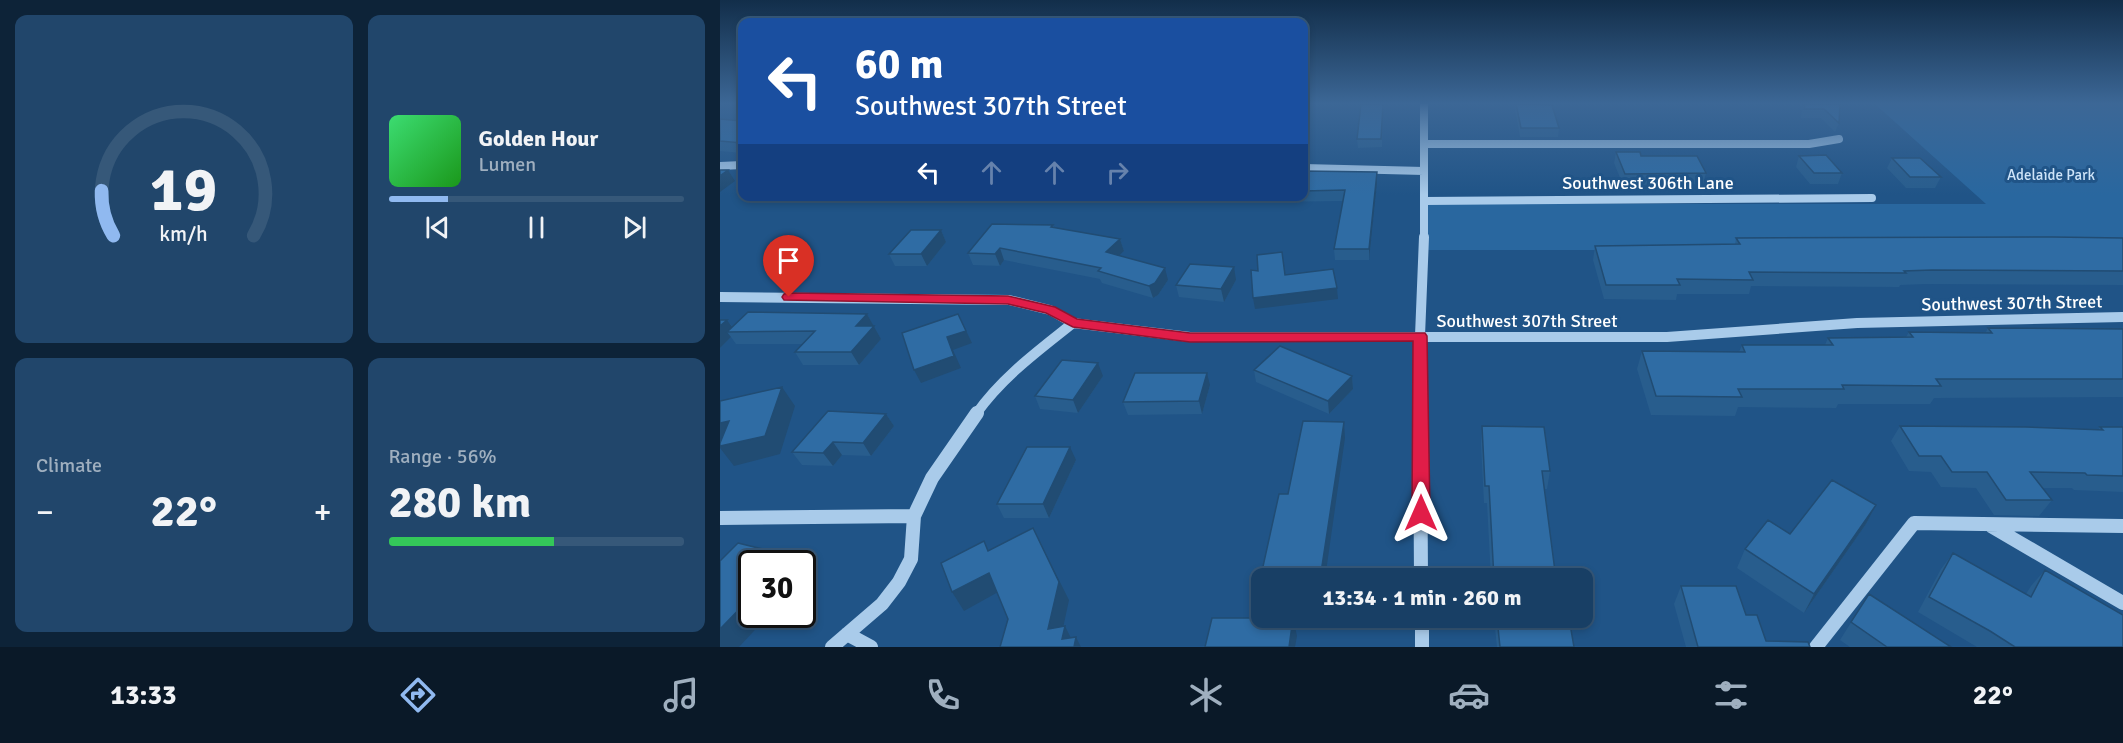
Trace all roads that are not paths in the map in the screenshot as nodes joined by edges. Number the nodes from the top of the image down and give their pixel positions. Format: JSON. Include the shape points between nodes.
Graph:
{"nodes":[{"id":1,"x":1424,"y":134,"type":"edge"},
{"id":2,"x":1839,"y":139,"type":"dead end"},
{"id":3,"x":1424,"y":144,"type":"junction"},
{"id":4,"x":738,"y":165,"type":"edge"},
{"id":5,"x":720,"y":166,"type":"edge"},
{"id":6,"x":1308,"y":168,"type":"edge"},
{"id":7,"x":1424,"y":171,"type":"junction"},
{"id":8,"x":1872,"y":198,"type":"dead end"},
{"id":9,"x":1424,"y":201,"type":"junction"},
{"id":10,"x":720,"y":297,"type":"edge"},
{"id":11,"x":2123,"y":317,"type":"edge"},
{"id":12,"x":1073,"y":323,"type":"junction"},
{"id":13,"x":1420,"y":336,"type":"junction"},
{"id":14,"x":914,"y":516,"type":"junction"},
{"id":15,"x":720,"y":518,"type":"edge"},
{"id":16,"x":1990,"y":525,"type":"junction"},
{"id":17,"x":2123,"y":526,"type":"edge"},
{"id":18,"x":1421,"y":568,"type":"edge"},
{"id":19,"x":2123,"y":603,"type":"edge"},
{"id":20,"x":1422,"y":628,"type":"edge"},
{"id":21,"x":847,"y":634,"type":"junction"},
{"id":22,"x":832,"y":647,"type":"edge"},
{"id":23,"x":871,"y":647,"type":"edge"},
{"id":24,"x":1422,"y":647,"type":"edge"},
{"id":25,"x":1816,"y":647,"type":"edge"}],
"edges":[{"from":1,"to":3,"type":"street"},
{"from":2,"to":3,"type":"street","via":[[1809,144]]},
{"from":3,"to":7,"type":"street"},
{"from":4,"to":5,"type":"street"},
{"from":6,"to":7,"type":"street"},
{"from":7,"to":9,"type":"street"},
{"from":8,"to":9,"type":"street","name":"Southwest 306th Lane"},
{"from":9,"to":13,"type":"street"},
{"from":10,"to":12,"type":"street","name":"Southwest 307th Street","via":[[1008,300],[1050,310]]},
{"from":11,"to":13,"type":"street","name":"Southwest 307th Street","via":[[1857,323],[1667,337]]},
{"from":12,"to":13,"type":"street","name":"Southwest 307th Street","via":[[1190,337]]},
{"from":12,"to":14,"type":"street","via":[[1018,366],[988,397],[932,478]]},
{"from":13,"to":18,"type":"street"},
{"from":14,"to":15,"type":"street"},
{"from":14,"to":21,"type":"street","via":[[911,559],[899,582],[882,604]]},
{"from":16,"to":17,"type":"street"},
{"from":16,"to":19,"type":"street"},
{"from":16,"to":25,"type":"street","via":[[1914,523]]},
{"from":20,"to":24,"type":"street"},
{"from":21,"to":22,"type":"street"},
{"from":21,"to":23,"type":"street"}]}
